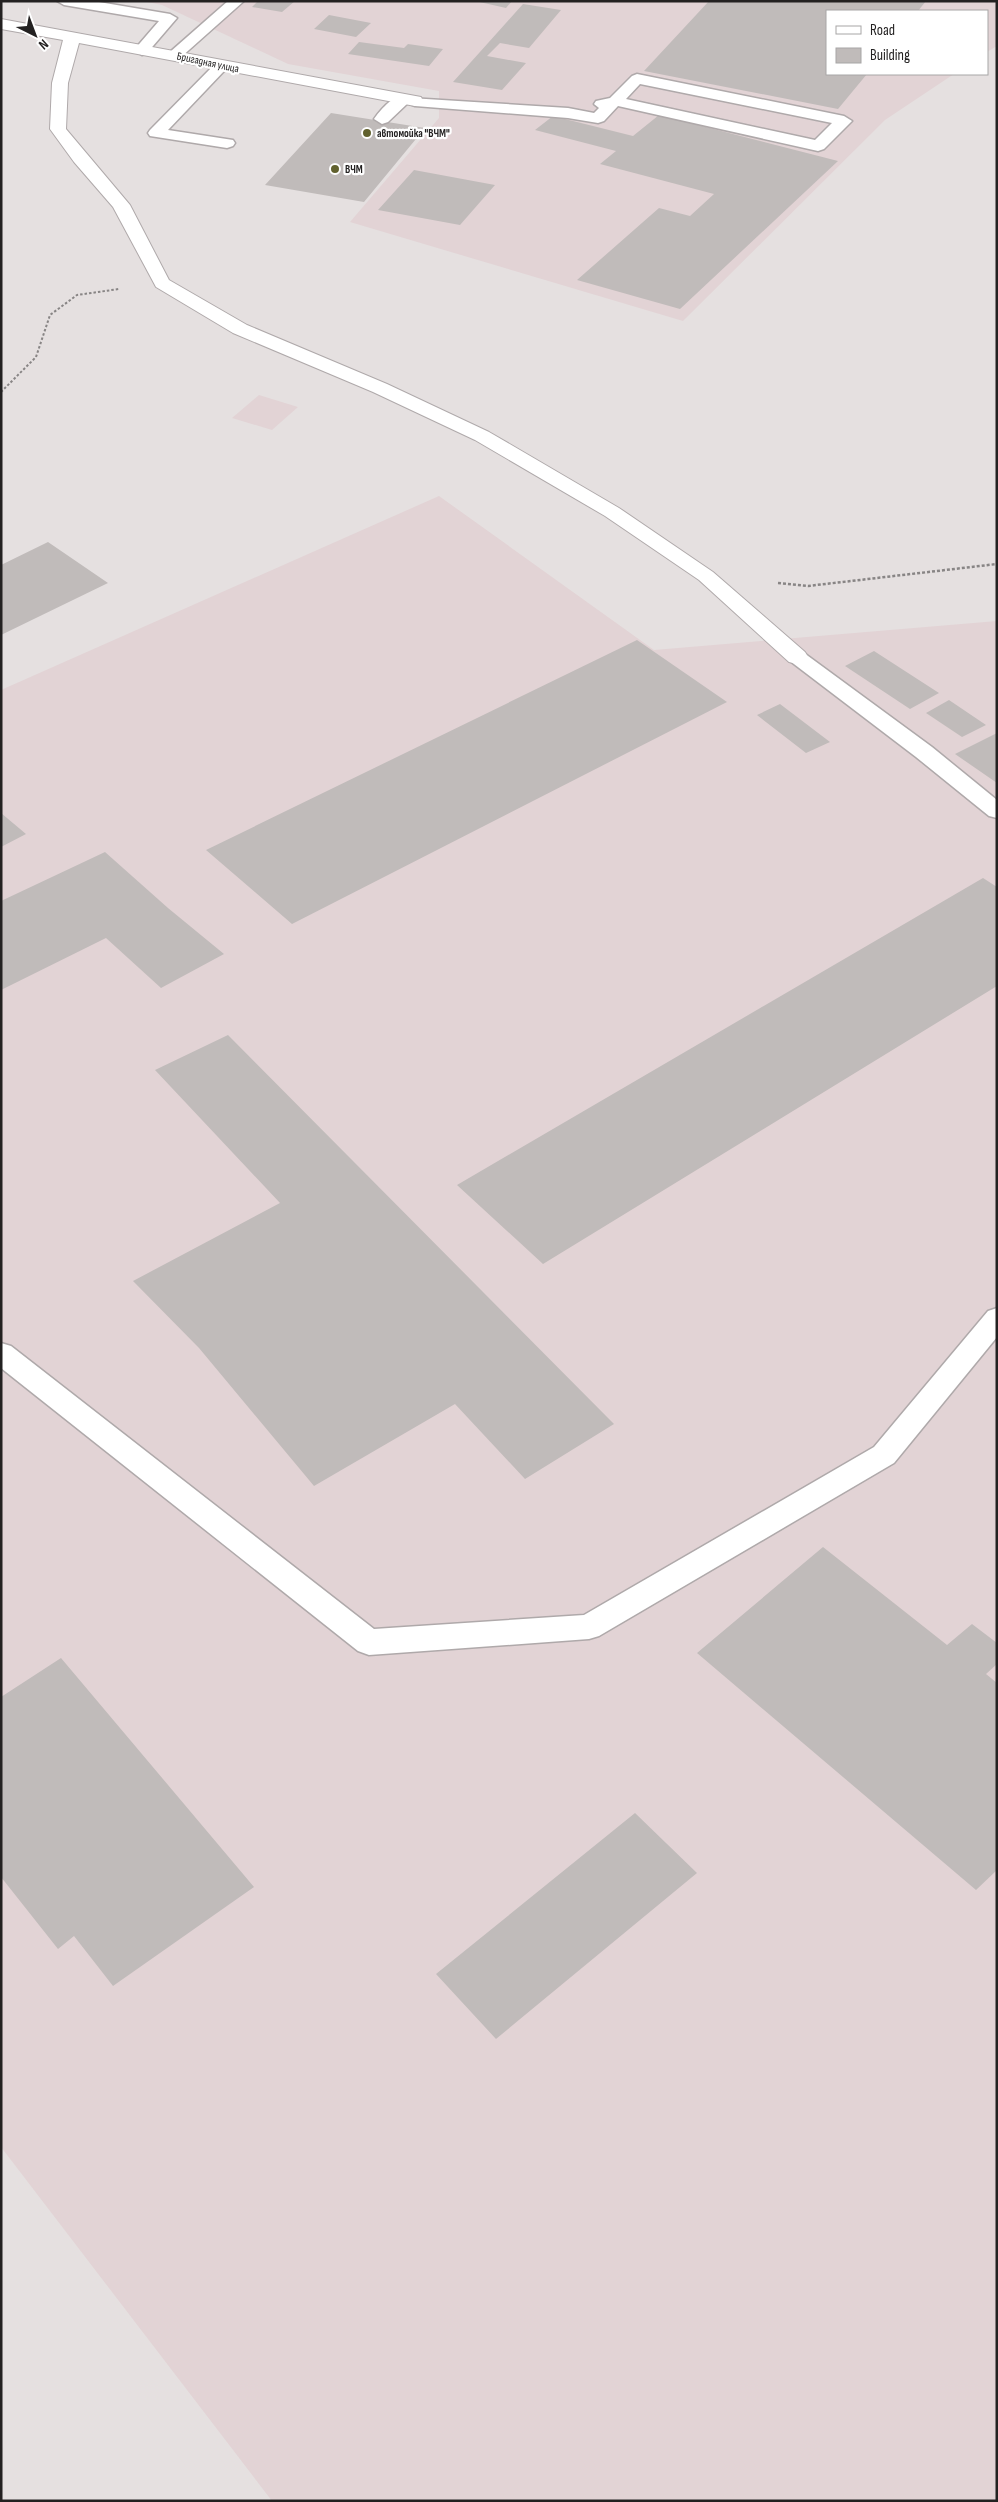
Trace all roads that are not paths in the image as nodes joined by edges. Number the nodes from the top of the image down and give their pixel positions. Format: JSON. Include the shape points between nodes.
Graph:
{"nodes":[{"id":1,"x":64,"y":1,"type":"edge"},
{"id":2,"x":237,"y":1,"type":"edge"},
{"id":3,"x":1,"y":24,"type":"edge"},
{"id":4,"x":72,"y":38,"type":"junction"},
{"id":5,"x":142,"y":50,"type":"junction"},
{"id":6,"x":175,"y":55,"type":"junction"},
{"id":7,"x":221,"y":66,"type":"junction"},
{"id":8,"x":409,"y":100,"type":"junction"},
{"id":9,"x":616,"y":101,"type":"junction"},
{"id":10,"x":382,"y":119,"type":"dead end"},
{"id":11,"x":228,"y":143,"type":"dead end"},
{"id":12,"x":797,"y":657,"type":"joint"},
{"id":13,"x":997,"y":811,"type":"edge"},
{"id":14,"x":997,"y":1318,"type":"edge"},
{"id":15,"x":1,"y":1353,"type":"edge"}],
"edges":[{"from":1,"to":5,"type":"lane","via":[[170,18]]},
{"from":2,"to":6,"type":"lane"},
{"from":3,"to":4,"type":"street","name":"Бригадная улица"},
{"from":4,"to":5,"type":"street","name":"Бригадная улица"},
{"from":4,"to":12,"type":"street","via":[[60,83],[58,129],[121,205],[162,283],[240,329],[380,388],[482,436],[612,512],[706,576]]},
{"from":5,"to":6,"type":"street","name":"Бригадная улица"},
{"from":6,"to":7,"type":"street","name":"Бригадная улица"},
{"from":7,"to":8,"type":"street","name":"Бригадная улица"},
{"from":7,"to":11,"type":"lane","via":[[156,133]]},
{"from":8,"to":9,"type":"lane","via":[[568,113]]},
{"from":8,"to":10,"type":"lane"},
{"from":9,"to":9,"type":"lane","via":[[637,79],[844,121],[818,146]]},
{"from":12,"to":13,"type":"lane"},
{"from":14,"to":15,"type":"lane","via":[[884,1455],[589,1627],[369,1642]]}]}
